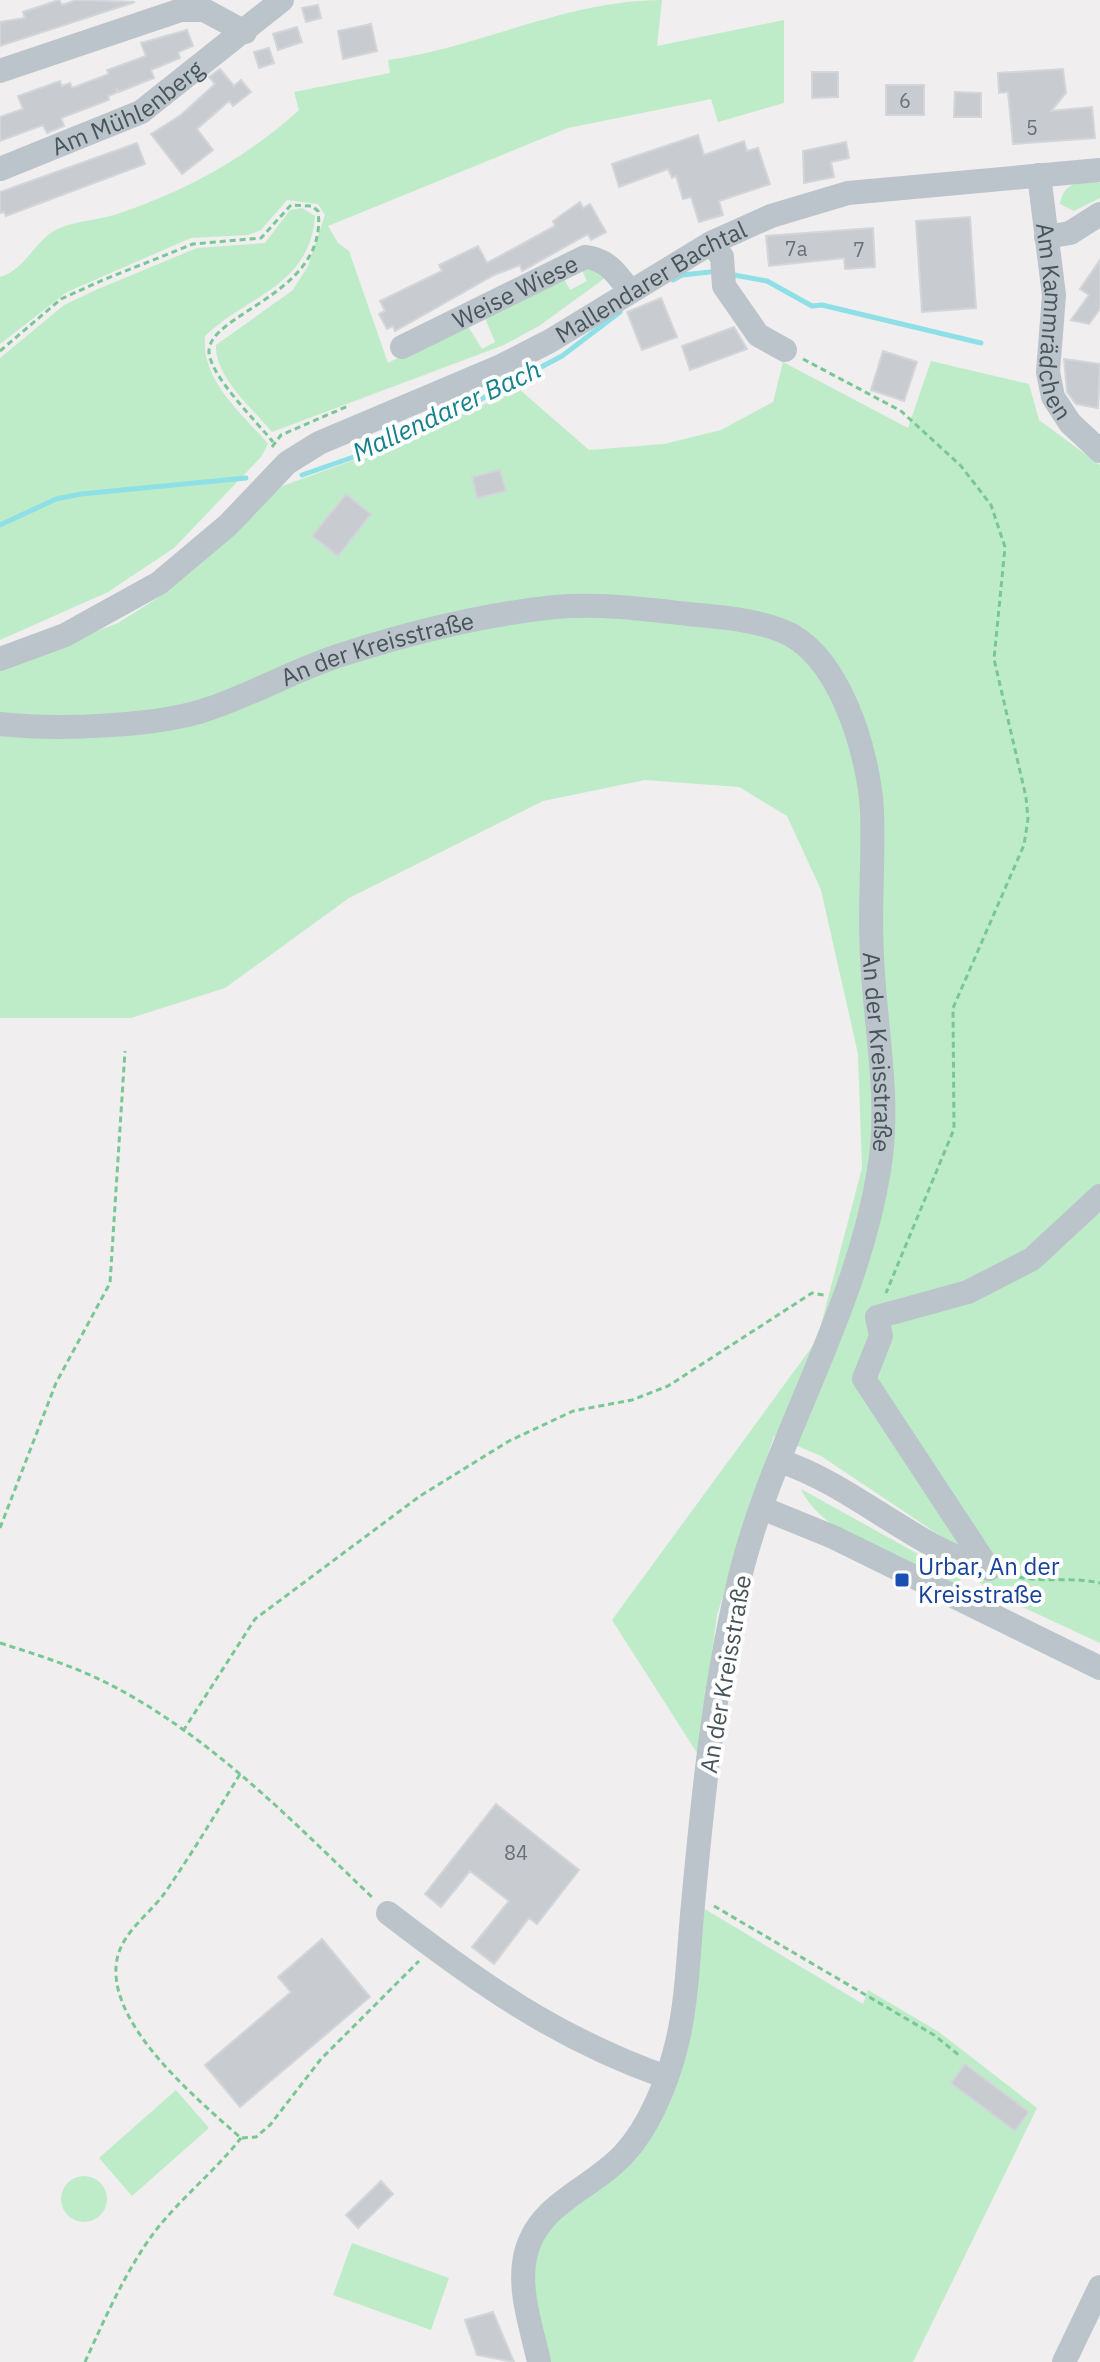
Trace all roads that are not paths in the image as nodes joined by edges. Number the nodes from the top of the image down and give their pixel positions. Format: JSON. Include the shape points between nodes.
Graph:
{"nodes":[{"id":1,"x":282,"y":0,"type":"edge"},
{"id":2,"x":245,"y":32,"type":"junction"},
{"id":3,"x":0,"y":71,"type":"edge"},
{"id":4,"x":0,"y":169,"type":"edge"},
{"id":5,"x":1100,"y":170,"type":"edge"},
{"id":6,"x":1039,"y":175,"type":"junction"},
{"id":7,"x":1100,"y":214,"type":"edge"},
{"id":8,"x":1046,"y":237,"type":"junction"},
{"id":9,"x":711,"y":243,"type":"junction"},
{"id":10,"x":629,"y":290,"type":"junction"},
{"id":11,"x":402,"y":347,"type":"dead end"},
{"id":12,"x":785,"y":350,"type":"road end"},
{"id":13,"x":1100,"y":451,"type":"edge"},
{"id":14,"x":0,"y":659,"type":"edge"},
{"id":15,"x":0,"y":724,"type":"edge"},
{"id":16,"x":1100,"y":1196,"type":"edge"},
{"id":17,"x":780,"y":1461,"type":"junction"},
{"id":18,"x":762,"y":1508,"type":"junction"},
{"id":19,"x":1100,"y":1668,"type":"edge"},
{"id":20,"x":388,"y":1913,"type":"road end"},
{"id":21,"x":666,"y":2077,"type":"junction"},
{"id":22,"x":1100,"y":2287,"type":"edge"},
{"id":23,"x":539,"y":2362,"type":"edge"},
{"id":24,"x":1064,"y":2362,"type":"edge"}],
"edges":[{"from":1,"to":2,"type":"street","name":"Am Mühlenberg"},
{"from":2,"to":3,"type":"street","via":[[204,10],[181,10]]},
{"from":2,"to":4,"type":"street","name":"Am Mühlenberg","via":[[141,112]]},
{"from":5,"to":6,"type":"street","name":"Mallendarer Bachtal"},
{"from":6,"to":8,"type":"street","name":"Am Kammrädchen"},
{"from":6,"to":9,"type":"street","name":"Mallendarer Bachtal","via":[[836,195]]},
{"from":7,"to":8,"type":"street","via":[[1070,233]]},
{"from":8,"to":13,"type":"street","name":"Am Kammrädchen","via":[[1054,295],[1048,372],[1053,397],[1070,423]]},
{"from":9,"to":10,"type":"street","name":"Mallendarer Bachtal"},
{"from":9,"to":12,"type":"street","via":[[722,257],[724,286],[758,335]]},
{"from":10,"to":11,"type":"street","name":"Weise Wiese","via":[[614,269],[585,257]]},
{"from":10,"to":14,"type":"street","name":"Mallendarer Bachtal","via":[[501,366],[319,443],[287,463],[228,525],[159,583],[65,635]]},
{"from":15,"to":17,"type":"street","name":"An der Kreisstraße","via":[[125,722],[205,711],[352,651],[552,608],[631,607],[721,618],[799,639],[822,661],[845,703],[865,764],[872,805],[871,951],[883,1111],[880,1167],[843,1298]]},
{"from":16,"to":17,"type":"street","via":[[1032,1259],[968,1292],[877,1317],[881,1336],[864,1379],[989,1569],[958,1560],[810,1471]]},
{"from":17,"to":18,"type":"street","name":"An der Kreisstraße"},
{"from":18,"to":19,"type":"street","via":[[833,1537]]},
{"from":18,"to":21,"type":"street","name":"An der Kreisstraße","via":[[738,1582],[728,1639],[685,1994]]},
{"from":20,"to":21,"type":"street","via":[[538,2021]]},
{"from":21,"to":23,"type":"street","name":"An der Kreisstraße","via":[[622,2157],[557,2204],[530,2240],[523,2285]]},
{"from":22,"to":24,"type":"street"}]}
